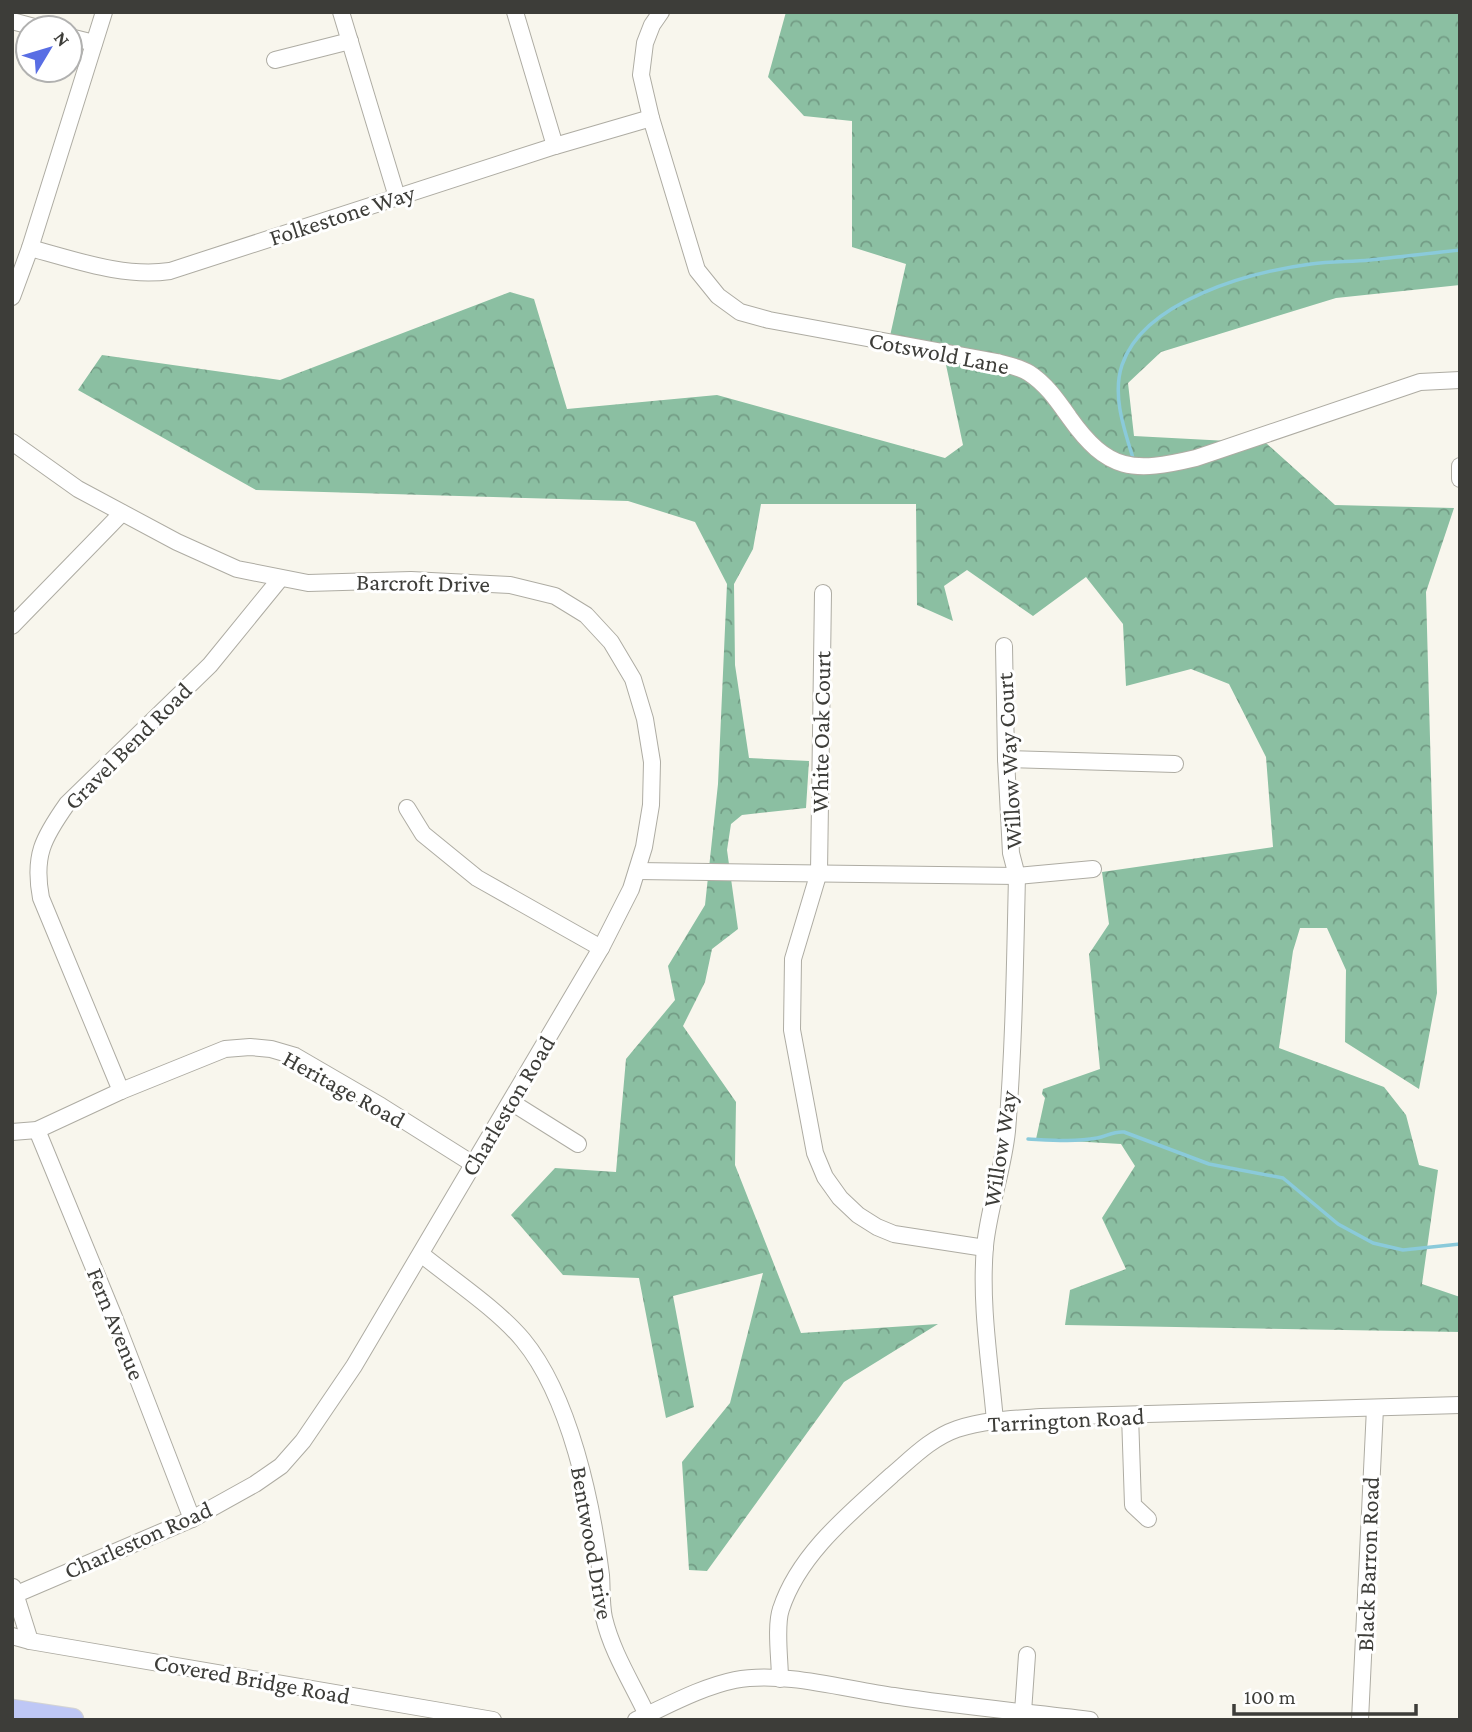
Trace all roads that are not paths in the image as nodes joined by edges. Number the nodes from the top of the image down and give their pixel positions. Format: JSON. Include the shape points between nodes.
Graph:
{"nodes":[{"id":1,"x":104,"y":12,"type":"edge"},
{"id":2,"x":341,"y":12,"type":"edge"},
{"id":3,"x":515,"y":12,"type":"edge"},
{"id":4,"x":661,"y":12,"type":"edge"},
{"id":5,"x":84,"y":40,"type":"edge"},
{"id":6,"x":350,"y":41,"type":"junction"},
{"id":7,"x":94,"y":43,"type":"junction"},
{"id":8,"x":275,"y":60,"type":"dead end"},
{"id":9,"x":651,"y":118,"type":"junction"},
{"id":10,"x":555,"y":146,"type":"junction"},
{"id":11,"x":397,"y":197,"type":"junction"},
{"id":12,"x":30,"y":248,"type":"junction"},
{"id":13,"x":12,"y":297,"type":"edge"},
{"id":14,"x":1460,"y":380,"type":"edge"},
{"id":15,"x":12,"y":442,"type":"edge"},
{"id":16,"x":1460,"y":466,"type":"edge"},
{"id":17,"x":1460,"y":479,"type":"edge"},
{"id":18,"x":122,"y":513,"type":"junction"},
{"id":19,"x":281,"y":579,"type":"junction"},
{"id":20,"x":823,"y":593,"type":"dead end"},
{"id":21,"x":12,"y":626,"type":"edge"},
{"id":22,"x":1004,"y":646,"type":"dead end"},
{"id":23,"x":1006,"y":759,"type":"junction"},
{"id":24,"x":1175,"y":764,"type":"dead end"},
{"id":25,"x":407,"y":808,"type":"dead end"},
{"id":26,"x":1093,"y":869,"type":"dead end"},
{"id":27,"x":637,"y":871,"type":"junction"},
{"id":28,"x":819,"y":872,"type":"junction"},
{"id":29,"x":1017,"y":876,"type":"junction"},
{"id":30,"x":601,"y":948,"type":"junction"},
{"id":31,"x":121,"y":1091,"type":"junction"},
{"id":32,"x":511,"y":1102,"type":"junction"},
{"id":33,"x":37,"y":1130,"type":"junction"},
{"id":34,"x":12,"y":1132,"type":"edge"},
{"id":35,"x":578,"y":1144,"type":"dead end"},
{"id":36,"x":473,"y":1164,"type":"junction"},
{"id":37,"x":985,"y":1248,"type":"junction"},
{"id":38,"x":421,"y":1254,"type":"junction"},
{"id":39,"x":1460,"y":1405,"type":"edge"},
{"id":40,"x":1375,"y":1408,"type":"junction"},
{"id":41,"x":1130,"y":1415,"type":"junction"},
{"id":42,"x":995,"y":1421,"type":"junction"},
{"id":43,"x":192,"y":1519,"type":"junction"},
{"id":44,"x":1148,"y":1519,"type":"dead end"},
{"id":45,"x":13,"y":1591,"type":"edge"},
{"id":46,"x":12,"y":1636,"type":"edge"},
{"id":47,"x":30,"y":1641,"type":"junction"},
{"id":48,"x":1027,"y":1655,"type":"dead end"},
{"id":49,"x":780,"y":1679,"type":"junction"},
{"id":50,"x":12,"y":1711,"type":"edge"},
{"id":51,"x":1023,"y":1712,"type":"junction"},
{"id":52,"x":641,"y":1717,"type":"edge"},
{"id":53,"x":72,"y":1720,"type":"edge"},
{"id":54,"x":493,"y":1720,"type":"edge"},
{"id":55,"x":1090,"y":1720,"type":"edge"},
{"id":56,"x":1360,"y":1720,"type":"edge"}],
"edges":[{"from":1,"to":7,"type":"street"},
{"from":2,"to":6,"type":"street"},
{"from":3,"to":10,"type":"street"},
{"from":4,"to":9,"type":"street","name":"Cotswold Lane","via":[[645,43],[641,75]]},
{"from":5,"to":7,"type":"street"},
{"from":6,"to":8,"type":"street"},
{"from":6,"to":11,"type":"street"},
{"from":7,"to":12,"type":"street"},
{"from":9,"to":10,"type":"street","name":"Folkestone Way"},
{"from":9,"to":14,"type":"street","name":"Cotswold Lane","via":[[697,270],[718,296],[740,312],[769,320],[1027,371],[1049,389],[1084,438],[1106,456],[1129,466],[1158,467],[1196,458],[1420,382]]},
{"from":10,"to":11,"type":"street","name":"Folkestone Way"},
{"from":11,"to":12,"type":"street","name":"Folkestone Way","via":[[150,274],[127,273]]},
{"from":12,"to":13,"type":"street"},
{"from":15,"to":18,"type":"street","name":"Barcroft Drive"},
{"from":16,"to":17,"type":"street"},
{"from":18,"to":19,"type":"street","name":"Barcroft Drive","via":[[237,569]]},
{"from":18,"to":21,"type":"street"},
{"from":19,"to":27,"type":"street","name":"Barcroft Drive","via":[[510,584],[555,596],[586,615],[611,642],[632,679],[645,719],[652,762],[651,805]]},
{"from":19,"to":31,"type":"street","name":"Gravel Bend Road","via":[[210,665],[67,804],[39,855],[41,898]]},
{"from":20,"to":28,"type":"street","name":"White Oak Court"},
{"from":22,"to":23,"type":"street","name":"Willow Way Court"},
{"from":23,"to":24,"type":"street"},
{"from":23,"to":29,"type":"street","name":"Willow Way Court","via":[[1011,853]]},
{"from":25,"to":30,"type":"street","via":[[423,834],[477,878]]},
{"from":26,"to":29,"type":"street"},
{"from":27,"to":28,"type":"street"},
{"from":27,"to":30,"type":"street","name":"Charleston Road"},
{"from":28,"to":29,"type":"street"},
{"from":28,"to":37,"type":"street","name":"White Oak Court","via":[[793,959],[792,1030],[815,1153],[825,1177],[840,1198],[877,1227],[894,1234]]},
{"from":29,"to":37,"type":"street","name":"Willow Way","via":[[1007,1134]]},
{"from":30,"to":32,"type":"street","name":"Charleston Road"},
{"from":31,"to":33,"type":"street","name":"Heritage Road"},
{"from":31,"to":36,"type":"street","name":"Heritage Road","via":[[225,1049],[271,1049],[295,1056]]},
{"from":32,"to":35,"type":"street"},
{"from":32,"to":36,"type":"street","name":"Charleston Road"},
{"from":33,"to":34,"type":"street","name":"Heritage Road"},
{"from":33,"to":43,"type":"street","name":"Fern Avenue"},
{"from":36,"to":38,"type":"street","name":"Charleston Road"},
{"from":37,"to":42,"type":"street","name":"Willow Way","via":[[984,1304]]},
{"from":38,"to":43,"type":"street","name":"Charleston Road","via":[[303,1441],[273,1472]]},
{"from":38,"to":52,"type":"street","name":"Bentwood Drive","via":[[500,1318],[522,1339],[542,1369],[583,1476],[603,1614]]},
{"from":39,"to":40,"type":"street","name":"Tarrington Road"},
{"from":40,"to":41,"type":"street","name":"Tarrington Road"},
{"from":40,"to":56,"type":"street","name":"Black Barron Road"},
{"from":41,"to":42,"type":"street","name":"Tarrington Road"},
{"from":41,"to":44,"type":"street","via":[[1133,1505]]},
{"from":42,"to":49,"type":"street","name":"Tarrington Road","via":[[938,1438],[829,1533],[792,1583],[779,1613]]},
{"from":43,"to":45,"type":"street","name":"Charleston Road"},
{"from":45,"to":47,"type":"street"},
{"from":46,"to":47,"type":"street","name":"Covered Bridge Road"},
{"from":47,"to":54,"type":"street","name":"Covered Bridge Road"},
{"from":48,"to":51,"type":"street"},
{"from":49,"to":51,"type":"street"},
{"from":49,"to":52,"type":"street","via":[[734,1681]]},
{"from":50,"to":53,"type":"highway"},
{"from":51,"to":55,"type":"street"}]}
